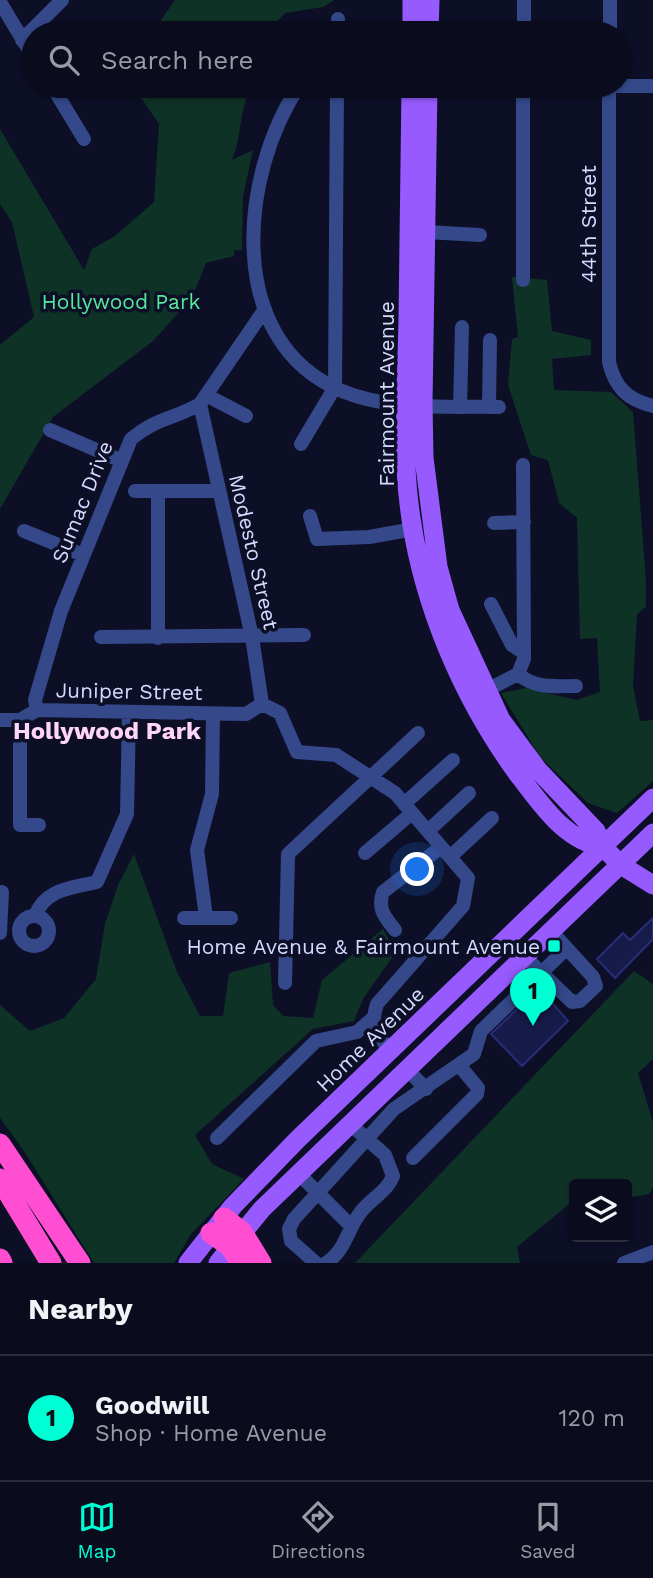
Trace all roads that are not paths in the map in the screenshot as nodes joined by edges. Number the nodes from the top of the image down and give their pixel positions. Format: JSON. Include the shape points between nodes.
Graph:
{"nodes":[{"id":1,"x":62,"y":0,"type":"edge"},
{"id":2,"x":412,"y":0,"type":"edge"},
{"id":3,"x":430,"y":0,"type":"edge"},
{"id":4,"x":524,"y":0,"type":"edge"},
{"id":5,"x":610,"y":0,"type":"edge"},
{"id":6,"x":0,"y":2,"type":"edge"},
{"id":7,"x":41,"y":21,"type":"edge"},
{"id":8,"x":412,"y":21,"type":"edge"},
{"id":9,"x":429,"y":21,"type":"edge"},
{"id":10,"x":524,"y":21,"type":"edge"},
{"id":11,"x":610,"y":21,"type":"edge"},
{"id":12,"x":21,"y":38,"type":"edge"},
{"id":13,"x":632,"y":86,"type":"edge"},
{"id":14,"x":653,"y":86,"type":"edge"},
{"id":15,"x":59,"y":98,"type":"edge"},
{"id":16,"x":291,"y":98,"type":"edge"},
{"id":17,"x":337,"y":98,"type":"edge"},
{"id":18,"x":411,"y":98,"type":"edge"},
{"id":19,"x":428,"y":98,"type":"edge"},
{"id":20,"x":523,"y":98,"type":"edge"},
{"id":21,"x":610,"y":98,"type":"edge"},
{"id":22,"x":84,"y":139,"type":"dead end"},
{"id":23,"x":426,"y":232,"type":"junction"},
{"id":24,"x":480,"y":235,"type":"dead end"},
{"id":25,"x":523,"y":280,"type":"dead end"},
{"id":26,"x":265,"y":309,"type":"junction"},
{"id":27,"x":462,"y":327,"type":"dead end"},
{"id":28,"x":491,"y":341,"type":"dead end"},
{"id":29,"x":334,"y":387,"type":"junction"},
{"id":30,"x":203,"y":399,"type":"junction"},
{"id":31,"x":415,"y":404,"type":"junction"},
{"id":32,"x":653,"y":406,"type":"edge"},
{"id":33,"x":460,"y":407,"type":"junction"},
{"id":34,"x":246,"y":416,"type":"dead end"},
{"id":35,"x":50,"y":430,"type":"dead end"},
{"id":36,"x":301,"y":444,"type":"dead end"},
{"id":37,"x":122,"y":461,"type":"junction"},
{"id":38,"x":523,"y":465,"type":"dead end"},
{"id":39,"x":135,"y":491,"type":"dead end"},
{"id":40,"x":159,"y":491,"type":"junction"},
{"id":41,"x":219,"y":491,"type":"junction"},
{"id":42,"x":310,"y":516,"type":"dead end"},
{"id":43,"x":524,"y":522,"type":"junction"},
{"id":44,"x":494,"y":523,"type":"dead end"},
{"id":45,"x":414,"y":529,"type":"junction"},
{"id":46,"x":24,"y":531,"type":"dead end"},
{"id":47,"x":83,"y":555,"type":"junction"},
{"id":48,"x":491,"y":604,"type":"dead end"},
{"id":49,"x":304,"y":635,"type":"dead end"},
{"id":50,"x":100,"y":636,"type":"dead end"},
{"id":51,"x":252,"y":637,"type":"junction"},
{"id":52,"x":158,"y":638,"type":"junction"},
{"id":53,"x":524,"y":653,"type":"junction"},
{"id":54,"x":518,"y":674,"type":"junction"},
{"id":55,"x":576,"y":686,"type":"dead end"},
{"id":56,"x":478,"y":695,"type":"junction"},
{"id":57,"x":260,"y":707,"type":"junction"},
{"id":58,"x":37,"y":710,"type":"junction"},
{"id":59,"x":129,"y":712,"type":"junction"},
{"id":60,"x":213,"y":714,"type":"junction"},
{"id":61,"x":0,"y":720,"type":"edge"},
{"id":62,"x":20,"y":720,"type":"junction"},
{"id":63,"x":418,"y":733,"type":"dead end"},
{"id":64,"x":453,"y":761,"type":"dead end"},
{"id":65,"x":373,"y":779,"type":"junction"},
{"id":66,"x":469,"y":793,"type":"dead end"},
{"id":67,"x":653,"y":798,"type":"edge"},
{"id":68,"x":408,"y":809,"type":"junction"},
{"id":69,"x":492,"y":818,"type":"dead end"},
{"id":70,"x":40,"y":825,"type":"dead end"},
{"id":71,"x":428,"y":831,"type":"junction"},
{"id":72,"x":653,"y":833,"type":"edge"},
{"id":73,"x":603,"y":847,"type":"junction"},
{"id":74,"x":446,"y":852,"type":"junction"},
{"id":75,"x":365,"y":853,"type":"dead end"},
{"id":76,"x":621,"y":865,"type":"junction"},
{"id":77,"x":653,"y":885,"type":"edge"},
{"id":78,"x":2,"y":892,"type":"dead end"},
{"id":79,"x":35,"y":916,"type":"junction"},
{"id":80,"x":206,"y":917,"type":"junction"},
{"id":81,"x":184,"y":918,"type":"dead end"},
{"id":82,"x":231,"y":918,"type":"dead end"},
{"id":83,"x":19,"y":930,"type":"junction"},
{"id":84,"x":395,"y":930,"type":"dead end"},
{"id":85,"x":1,"y":931,"type":"edge"},
{"id":86,"x":551,"y":931,"type":"junction"},
{"id":87,"x":567,"y":948,"type":"junction"},
{"id":88,"x":524,"y":956,"type":"junction"},
{"id":89,"x":541,"y":972,"type":"junction"},
{"id":90,"x":285,"y":983,"type":"dead end"},
{"id":91,"x":372,"y":1019,"type":"junction"},
{"id":92,"x":391,"y":1050,"type":"junction"},
{"id":93,"x":459,"y":1065,"type":"junction"},
{"id":94,"x":407,"y":1069,"type":"junction"},
{"id":95,"x":426,"y":1089,"type":"junction"},
{"id":96,"x":350,"y":1124,"type":"junction"},
{"id":97,"x":217,"y":1138,"type":"dead end"},
{"id":98,"x":367,"y":1141,"type":"junction"},
{"id":99,"x":0,"y":1144,"type":"edge"},
{"id":100,"x":413,"y":1158,"type":"dead end"},
{"id":101,"x":299,"y":1174,"type":"junction"},
{"id":102,"x":0,"y":1179,"type":"edge"},
{"id":103,"x":317,"y":1193,"type":"junction"},
{"id":104,"x":217,"y":1225,"type":"junction"},
{"id":105,"x":351,"y":1226,"type":"junction"},
{"id":106,"x":233,"y":1251,"type":"edge"},
{"id":107,"x":653,"y":1252,"type":"edge"},
{"id":108,"x":51,"y":1263,"type":"edge"},
{"id":109,"x":80,"y":1263,"type":"edge"},
{"id":110,"x":188,"y":1263,"type":"edge"},
{"id":111,"x":261,"y":1263,"type":"edge"},
{"id":112,"x":316,"y":1263,"type":"edge"},
{"id":113,"x":326,"y":1263,"type":"edge"},
{"id":114,"x":624,"y":1263,"type":"edge"}],
"edges":[{"from":1,"to":7,"type":"street"},
{"from":2,"to":8,"type":"main road"},
{"from":3,"to":9,"type":"main road"},
{"from":4,"to":10,"type":"street"},
{"from":5,"to":11,"type":"street"},
{"from":6,"to":12,"type":"street"},
{"from":13,"to":14,"type":"street"},
{"from":15,"to":22,"type":"street"},
{"from":16,"to":26,"type":"street","via":[[269,143],[255,194],[255,271]]},
{"from":17,"to":29,"type":"street"},
{"from":18,"to":31,"type":"main road","name":"Fairmount Avenue"},
{"from":19,"to":23,"type":"main road","name":"Fairmount Avenue"},
{"from":20,"to":25,"type":"street"},
{"from":21,"to":32,"type":"street","name":"44th Street","via":[[609,362],[623,393]]},
{"from":23,"to":24,"type":"street"},
{"from":23,"to":31,"type":"main road","name":"Fairmount Avenue"},
{"from":26,"to":29,"type":"street","via":[[301,366]]},
{"from":26,"to":30,"type":"street"},
{"from":27,"to":33,"type":"street"},
{"from":28,"to":33,"type":"street","via":[[494,407]]},
{"from":29,"to":31,"type":"street","via":[[376,402]]},
{"from":29,"to":36,"type":"street"},
{"from":30,"to":34,"type":"street"},
{"from":30,"to":37,"type":"street","name":"Sumac Drive","via":[[185,412],[149,424],[131,439]]},
{"from":30,"to":41,"type":"street","name":"Modesto Street"},
{"from":31,"to":33,"type":"street"},
{"from":31,"to":45,"type":"main road","name":"Fairmount Avenue","via":[[406,468]]},
{"from":31,"to":56,"type":"main road","name":"Fairmount Avenue","via":[[438,567]]},
{"from":35,"to":37,"type":"street"},
{"from":37,"to":47,"type":"street","name":"Sumac Drive"},
{"from":38,"to":43,"type":"street"},
{"from":39,"to":40,"type":"street"},
{"from":40,"to":41,"type":"street"},
{"from":40,"to":52,"type":"street"},
{"from":41,"to":51,"type":"street","name":"Modesto Street"},
{"from":42,"to":45,"type":"street","via":[[317,539]]},
{"from":43,"to":44,"type":"street"},
{"from":43,"to":53,"type":"street"},
{"from":45,"to":56,"type":"main road","name":"Fairmount Avenue","via":[[438,623]]},
{"from":46,"to":47,"type":"street"},
{"from":47,"to":58,"type":"street","name":"Sumac Drive","via":[[61,611],[35,700]]},
{"from":48,"to":53,"type":"street","via":[[512,645]]},
{"from":49,"to":51,"type":"street"},
{"from":50,"to":52,"type":"street"},
{"from":51,"to":52,"type":"street"},
{"from":51,"to":57,"type":"street","name":"Modesto Street"},
{"from":53,"to":54,"type":"street"},
{"from":54,"to":55,"type":"street","via":[[526,682],[542,686]]},
{"from":54,"to":56,"type":"street"},
{"from":56,"to":73,"type":"main road","name":"Fairmount Avenue","via":[[596,831]]},
{"from":57,"to":60,"type":"street","name":"Juniper Street","via":[[246,714]]},
{"from":57,"to":65,"type":"street","via":[[280,713],[297,752],[336,755]]},
{"from":58,"to":59,"type":"street","name":"Juniper Street"},
{"from":58,"to":62,"type":"street","name":"Juniper Street"},
{"from":59,"to":60,"type":"street","name":"Juniper Street"},
{"from":59,"to":79,"type":"street","via":[[127,814],[97,882],[56,891],[39,905]]},
{"from":60,"to":80,"type":"street","via":[[212,794],[197,850]]},
{"from":61,"to":62,"type":"street"},
{"from":62,"to":70,"type":"street","via":[[20,825]]},
{"from":63,"to":65,"type":"street"},
{"from":64,"to":68,"type":"street"},
{"from":65,"to":68,"type":"street","via":[[395,793]]},
{"from":65,"to":90,"type":"street","via":[[288,854]]},
{"from":66,"to":71,"type":"street"},
{"from":67,"to":73,"type":"main road","name":"Home Avenue"},
{"from":68,"to":71,"type":"street"},
{"from":68,"to":75,"type":"street"},
{"from":69,"to":74,"type":"street"},
{"from":71,"to":74,"type":"street"},
{"from":72,"to":76,"type":"main road"},
{"from":73,"to":76,"type":"main road","name":"Fairmount Avenue"},
{"from":73,"to":92,"type":"main road","name":"Home Avenue"},
{"from":74,"to":84,"type":"street","via":[[383,892],[382,912]]},
{"from":74,"to":91,"type":"street","via":[[468,878],[463,906],[377,1004]]},
{"from":76,"to":77,"type":"main road","name":"Fairmount Avenue"},
{"from":76,"to":86,"type":"main road"},
{"from":78,"to":85,"type":"street"},
{"from":79,"to":83,"type":"street","via":[[22,922]]},
{"from":79,"to":83,"type":"street","via":[[45,921],[49,930],[43,943],[28,945]]},
{"from":80,"to":81,"type":"street"},
{"from":80,"to":82,"type":"street"},
{"from":83,"to":85,"type":"street"},
{"from":86,"to":87,"type":"street"},
{"from":86,"to":88,"type":"main road"},
{"from":87,"to":89,"type":"street"},
{"from":87,"to":89,"type":"street","via":[[596,986],[580,1001],[572,1002]]},
{"from":88,"to":89,"type":"street"},
{"from":88,"to":94,"type":"main road"},
{"from":89,"to":93,"type":"street","via":[[481,1031],[474,1054]]},
{"from":91,"to":92,"type":"street","via":[[376,1037]]},
{"from":91,"to":97,"type":"street","via":[[357,1032],[316,1041]]},
{"from":92,"to":104,"type":"main road","name":"Home Avenue"},
{"from":93,"to":95,"type":"street"},
{"from":93,"to":100,"type":"street","via":[[478,1088],[477,1094]]},
{"from":94,"to":95,"type":"street"},
{"from":94,"to":96,"type":"main road"},
{"from":95,"to":98,"type":"street","via":[[394,1109]]},
{"from":96,"to":98,"type":"street"},
{"from":96,"to":101,"type":"main road"},
{"from":98,"to":103,"type":"street"},
{"from":98,"to":105,"type":"street","via":[[385,1155],[393,1176]]},
{"from":99,"to":109,"type":"highway"},
{"from":101,"to":103,"type":"street"},
{"from":101,"to":106,"type":"main road"},
{"from":102,"to":108,"type":"highway"},
{"from":103,"to":105,"type":"street"},
{"from":103,"to":112,"type":"street","via":[[289,1229],[291,1241]]},
{"from":104,"to":106,"type":"highway"},
{"from":104,"to":110,"type":"main road","name":"Home Avenue"},
{"from":105,"to":113,"type":"street","via":[[342,1248]]},
{"from":106,"to":111,"type":"highway"},
{"from":107,"to":114,"type":"street"}]}
